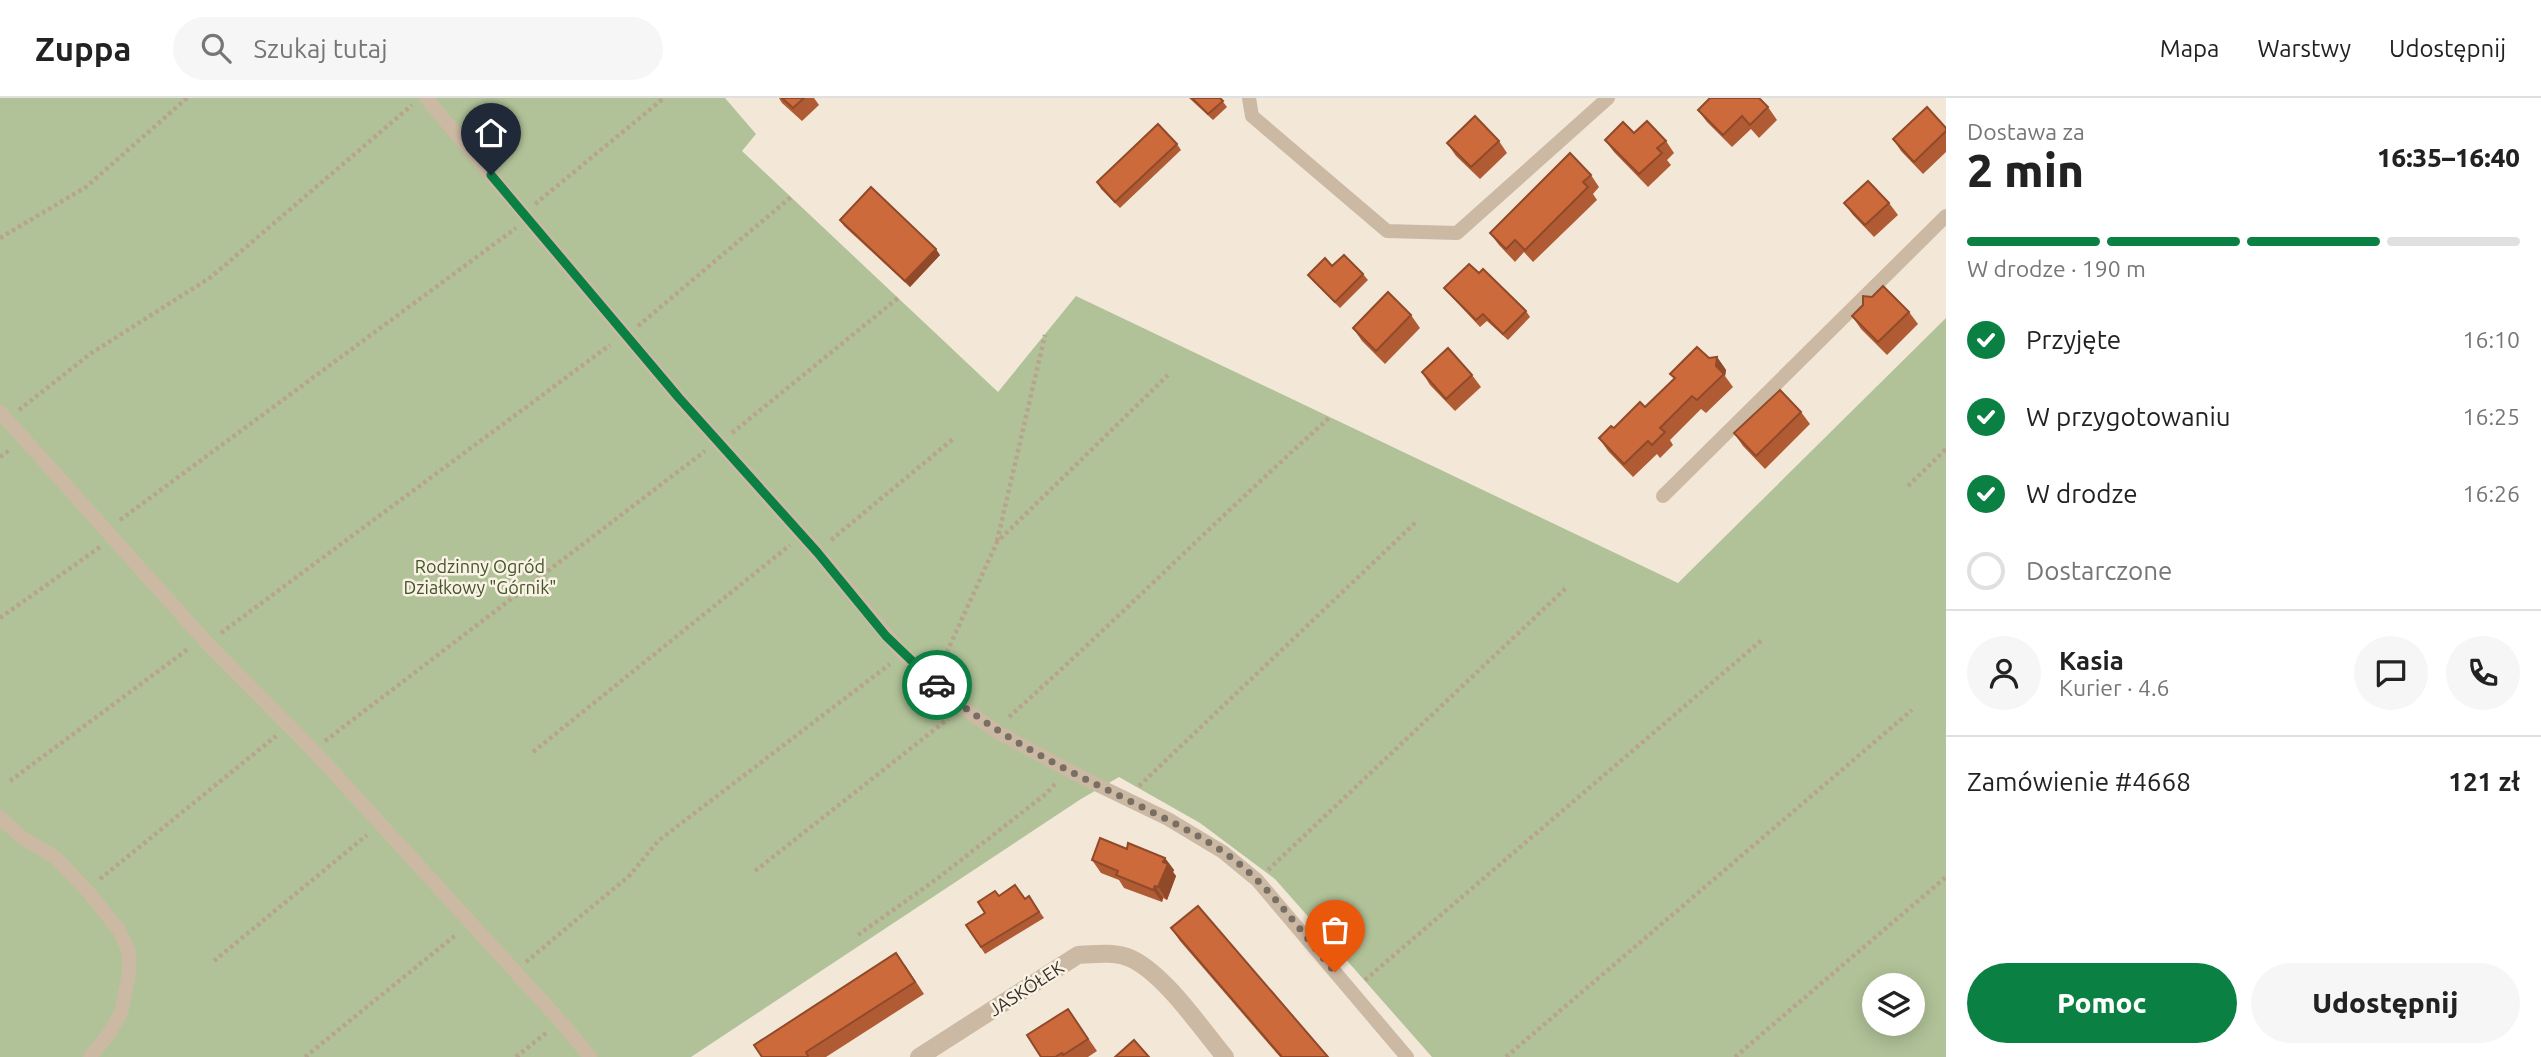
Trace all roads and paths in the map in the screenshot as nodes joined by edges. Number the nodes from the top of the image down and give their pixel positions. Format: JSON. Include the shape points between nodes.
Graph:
{"nodes":[{"id":1,"x":187,"y":98,"type":"edge"},
{"id":2,"x":420,"y":98,"type":"edge"},
{"id":3,"x":426,"y":98,"type":"edge"},
{"id":4,"x":664,"y":98,"type":"edge"},
{"id":5,"x":1249,"y":98,"type":"edge"},
{"id":6,"x":1608,"y":98,"type":"edge"},
{"id":7,"x":791,"y":197,"type":"dead end"},
{"id":8,"x":526,"y":216,"type":"junction"},
{"id":9,"x":1946,"y":216,"type":"edge"},
{"id":10,"x":0,"y":238,"type":"edge"},
{"id":11,"x":898,"y":298,"type":"dead end"},
{"id":12,"x":626,"y":335,"type":"junction"},
{"id":13,"x":1045,"y":335,"type":"dead end"},
{"id":14,"x":1168,"y":375,"type":"dead end"},
{"id":15,"x":4,"y":416,"type":"edge"},
{"id":16,"x":1329,"y":418,"type":"dead end"},
{"id":17,"x":953,"y":439,"type":"dead end"},
{"id":18,"x":719,"y":442,"type":"junction"},
{"id":19,"x":1946,"y":449,"type":"edge"},
{"id":20,"x":1908,"y":486,"type":"dead end"},
{"id":21,"x":1662,"y":496,"type":"dead end"},
{"id":22,"x":1416,"y":522,"type":"dead end"},
{"id":23,"x":109,"y":535,"type":"junction"},
{"id":24,"x":802,"y":535,"type":"junction"},
{"id":25,"x":997,"y":542,"type":"junction"},
{"id":26,"x":817,"y":552,"type":"junction"},
{"id":27,"x":1567,"y":587,"type":"dead end"},
{"id":28,"x":0,"y":618,"type":"edge"},
{"id":29,"x":1763,"y":639,"type":"dead end"},
{"id":30,"x":205,"y":640,"type":"junction"},
{"id":31,"x":902,"y":653,"type":"junction"},
{"id":32,"x":932,"y":681,"type":"junction"},
{"id":33,"x":962,"y":707,"type":"junction"},
{"id":34,"x":1912,"y":710,"type":"dead end"},
{"id":35,"x":290,"y":725,"type":"junction"},
{"id":36,"x":996,"y":731,"type":"junction"},
{"id":37,"x":313,"y":750,"type":"junction"},
{"id":38,"x":533,"y":752,"type":"dead end"},
{"id":39,"x":10,"y":781,"type":"dead end"},
{"id":40,"x":1139,"y":786,"type":"dead end"},
{"id":41,"x":1047,"y":793,"type":"dead end"},
{"id":42,"x":0,"y":817,"type":"edge"},
{"id":43,"x":381,"y":823,"type":"junction"},
{"id":44,"x":755,"y":871,"type":"dead end"},
{"id":45,"x":1266,"y":872,"type":"dead end"},
{"id":46,"x":1946,"y":877,"type":"edge"},
{"id":47,"x":99,"y":880,"type":"dead end"},
{"id":48,"x":471,"y":922,"type":"junction"},
{"id":49,"x":858,"y":935,"type":"dead end"},
{"id":50,"x":214,"y":961,"type":"dead end"},
{"id":51,"x":515,"y":971,"type":"junction"},
{"id":52,"x":1365,"y":980,"type":"dead end"},
{"id":53,"x":561,"y":1021,"type":"junction"},
{"id":54,"x":108,"y":1035,"type":"junction"},
{"id":55,"x":90,"y":1057,"type":"edge"},
{"id":56,"x":102,"y":1057,"type":"edge"},
{"id":57,"x":305,"y":1057,"type":"edge"},
{"id":58,"x":516,"y":1057,"type":"edge"},
{"id":59,"x":590,"y":1057,"type":"edge"},
{"id":60,"x":919,"y":1057,"type":"edge"},
{"id":61,"x":1225,"y":1057,"type":"edge"},
{"id":62,"x":1407,"y":1057,"type":"edge"},
{"id":63,"x":1506,"y":1057,"type":"edge"},
{"id":64,"x":1735,"y":1057,"type":"edge"}],
"edges":[{"from":1,"to":10,"type":"path","via":[[86,187]]},
{"from":2,"to":15,"type":"path","via":[[211,277],[90,354]]},
{"from":3,"to":8,"type":"lane"},
{"from":4,"to":8,"type":"path"},
{"from":5,"to":6,"type":"lane","via":[[1252,116],[1387,231],[1457,233]]},
{"from":7,"to":12,"type":"path"},
{"from":8,"to":12,"type":"lane"},
{"from":8,"to":23,"type":"path"},
{"from":9,"to":21,"type":"lane"},
{"from":11,"to":18,"type":"path"},
{"from":12,"to":18,"type":"lane"},
{"from":12,"to":30,"type":"path"},
{"from":13,"to":25,"type":"path"},
{"from":14,"to":25,"type":"path"},
{"from":15,"to":23,"type":"lane"},
{"from":16,"to":36,"type":"path"},
{"from":17,"to":26,"type":"path"},
{"from":18,"to":24,"type":"lane"},
{"from":18,"to":37,"type":"path"},
{"from":19,"to":20,"type":"path"},
{"from":22,"to":40,"type":"path"},
{"from":23,"to":28,"type":"path"},
{"from":23,"to":30,"type":"lane"},
{"from":24,"to":26,"type":"lane"},
{"from":24,"to":38,"type":"path"},
{"from":25,"to":32,"type":"path"},
{"from":26,"to":31,"type":"lane"},
{"from":27,"to":45,"type":"path"},
{"from":29,"to":52,"type":"path"},
{"from":30,"to":35,"type":"lane"},
{"from":30,"to":39,"type":"path"},
{"from":31,"to":32,"type":"lane"},
{"from":31,"to":51,"type":"path","via":[[658,841],[630,875]]},
{"from":32,"to":33,"type":"lane"},
{"from":33,"to":36,"type":"lane"},
{"from":33,"to":44,"type":"path"},
{"from":34,"to":63,"type":"path"},
{"from":35,"to":37,"type":"lane"},
{"from":35,"to":47,"type":"path"},
{"from":36,"to":62,"type":"lane","via":[[1223,852],[1257,880]]},
{"from":37,"to":43,"type":"lane"},
{"from":41,"to":49,"type":"path"},
{"from":42,"to":54,"type":"lane","via":[[20,836],[56,858],[119,929],[129,952],[129,973],[121,1013]]},
{"from":43,"to":48,"type":"lane"},
{"from":43,"to":50,"type":"path"},
{"from":46,"to":64,"type":"path"},
{"from":48,"to":51,"type":"lane"},
{"from":48,"to":57,"type":"path"},
{"from":51,"to":53,"type":"lane"},
{"from":53,"to":58,"type":"path"},
{"from":53,"to":59,"type":"lane"},
{"from":54,"to":55,"type":"lane"},
{"from":54,"to":56,"type":"lane"},
{"from":60,"to":61,"type":"street","name":"JASKÓŁEK","via":[[1078,955],[1106,953],[1130,958],[1155,975]]}]}
